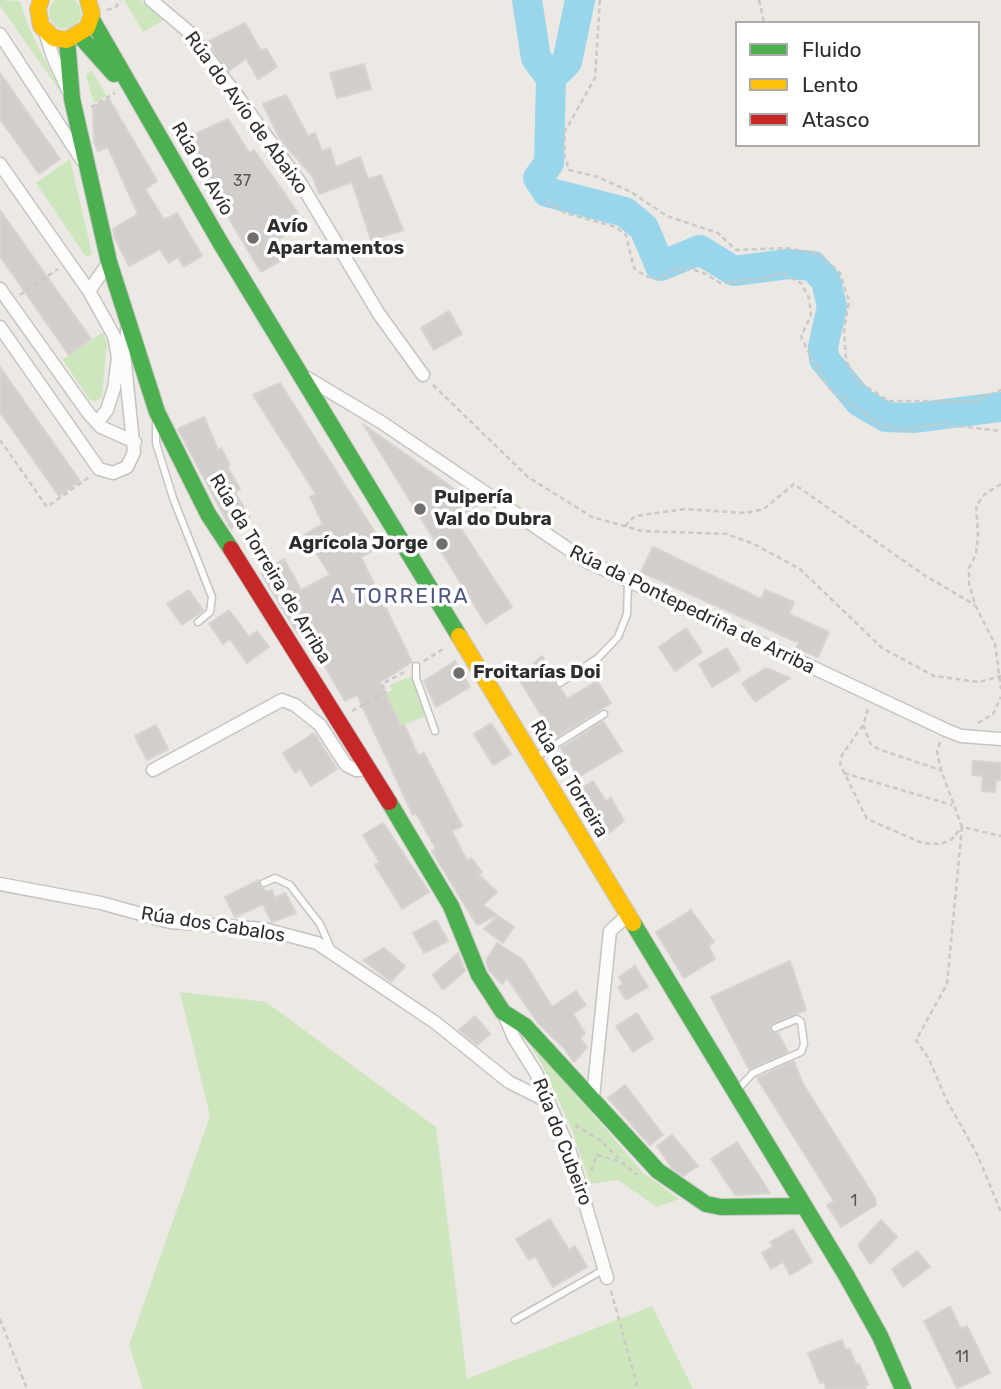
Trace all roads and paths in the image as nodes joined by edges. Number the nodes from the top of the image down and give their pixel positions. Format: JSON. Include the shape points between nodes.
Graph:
{"nodes":[{"id":1,"x":88,"y":0,"type":"edge"},
{"id":2,"x":120,"y":0,"type":"edge"},
{"id":3,"x":151,"y":0,"type":"edge"},
{"id":4,"x":600,"y":0,"type":"edge"},
{"id":5,"x":759,"y":0,"type":"edge"},
{"id":6,"x":37,"y":3,"type":"edge"},
{"id":7,"x":106,"y":10,"type":"dead end"},
{"id":8,"x":91,"y":18,"type":"junction"},
{"id":9,"x":764,"y":21,"type":"edge"},
{"id":10,"x":45,"y":32,"type":"junction"},
{"id":11,"x":0,"y":34,"type":"edge"},
{"id":12,"x":73,"y":37,"type":"junction"},
{"id":13,"x":126,"y":93,"type":"junction"},
{"id":14,"x":45,"y":100,"type":"junction"},
{"id":15,"x":77,"y":104,"type":"junction"},
{"id":16,"x":0,"y":164,"type":"edge"},
{"id":17,"x":87,"y":167,"type":"junction"},
{"id":18,"x":547,"y":201,"type":"dead end"},
{"id":19,"x":109,"y":262,"type":"junction"},
{"id":20,"x":56,"y":270,"type":"dead end"},
{"id":21,"x":0,"y":289,"type":"edge"},
{"id":22,"x":27,"y":290,"type":"dead end"},
{"id":23,"x":89,"y":291,"type":"junction"},
{"id":24,"x":103,"y":313,"type":"junction"},
{"id":25,"x":126,"y":317,"type":"junction"},
{"id":26,"x":0,"y":327,"type":"edge"},
{"id":27,"x":299,"y":373,"type":"junction"},
{"id":28,"x":423,"y":375,"type":"joint"},
{"id":29,"x":1001,"y":390,"type":"edge"},
{"id":30,"x":157,"y":412,"type":"junction"},
{"id":31,"x":97,"y":423,"type":"junction"},
{"id":32,"x":1001,"y":431,"type":"edge"},
{"id":33,"x":0,"y":440,"type":"edge"},
{"id":34,"x":135,"y":442,"type":"junction"},
{"id":35,"x":97,"y":471,"type":"junction"},
{"id":36,"x":1001,"y":484,"type":"edge"},
{"id":37,"x":625,"y":526,"type":"junction"},
{"id":38,"x":628,"y":582,"type":"junction"},
{"id":39,"x":975,"y":606,"type":"junction"},
{"id":40,"x":198,"y":622,"type":"dead end"},
{"id":41,"x":448,"y":646,"type":"dead end"},
{"id":42,"x":416,"y":666,"type":"junction"},
{"id":43,"x":1000,"y":677,"type":"edge"},
{"id":44,"x":560,"y":683,"type":"dead end"},
{"id":45,"x":1001,"y":689,"type":"edge"},
{"id":46,"x":872,"y":696,"type":"junction"},
{"id":47,"x":1001,"y":697,"type":"edge"},
{"id":48,"x":360,"y":706,"type":"dead end"},
{"id":49,"x":604,"y":714,"type":"dead end"},
{"id":50,"x":863,"y":725,"type":"junction"},
{"id":51,"x":946,"y":730,"type":"junction"},
{"id":52,"x":435,"y":731,"type":"dead end"},
{"id":53,"x":961,"y":736,"type":"junction"},
{"id":54,"x":999,"y":739,"type":"edge"},
{"id":55,"x":533,"y":759,"type":"junction"},
{"id":56,"x":153,"y":769,"type":"dead end"},
{"id":57,"x":370,"y":769,"type":"junction"},
{"id":58,"x":941,"y":770,"type":"junction"},
{"id":59,"x":844,"y":773,"type":"junction"},
{"id":60,"x":952,"y":805,"type":"junction"},
{"id":61,"x":962,"y":827,"type":"junction"},
{"id":62,"x":1001,"y":836,"type":"edge"},
{"id":63,"x":264,"y":883,"type":"dead end"},
{"id":64,"x":0,"y":884,"type":"edge"},
{"id":65,"x":628,"y":915,"type":"junction"},
{"id":66,"x":332,"y":952,"type":"junction"},
{"id":67,"x":503,"y":1012,"type":"junction"},
{"id":68,"x":775,"y":1028,"type":"dead end"},
{"id":69,"x":735,"y":1093,"type":"junction"},
{"id":70,"x":593,"y":1097,"type":"junction"},
{"id":71,"x":547,"y":1101,"type":"junction"},
{"id":72,"x":567,"y":1123,"type":"dead end"},
{"id":73,"x":621,"y":1162,"type":"junction"},
{"id":74,"x":590,"y":1177,"type":"dead end"},
{"id":75,"x":639,"y":1177,"type":"dead end"},
{"id":76,"x":804,"y":1206,"type":"junction"},
{"id":77,"x":1001,"y":1212,"type":"edge"},
{"id":78,"x":606,"y":1273,"type":"junction"},
{"id":79,"x":0,"y":1319,"type":"edge"},
{"id":80,"x":515,"y":1320,"type":"dead end"},
{"id":81,"x":27,"y":1389,"type":"edge"},
{"id":82,"x":638,"y":1389,"type":"edge"},
{"id":83,"x":903,"y":1389,"type":"edge"}],
"edges":[{"from":1,"to":8,"type":"main road","name":"Rúa do Avío"},
{"from":2,"to":7,"type":"path"},
{"from":3,"to":28,"type":"street","name":"Rúa do Avío de Abaixo","via":[[189,32],[238,97],[301,184],[379,314]]},
{"from":4,"to":29,"type":"path","via":[[595,78],[565,131],[569,170],[598,177],[667,216],[718,233],[736,250],[786,248],[819,254],[839,273],[849,301],[844,329],[846,360],[856,380],[889,401],[974,401]]},
{"from":5,"to":9,"type":"path"},
{"from":6,"to":10,"type":"main road"},
{"from":8,"to":12,"type":"main road"},
{"from":8,"to":13,"type":"main road","name":"Rúa do Avío"},
{"from":10,"to":12,"type":"main road","via":[[54,38]]},
{"from":10,"to":15,"type":"street","name":"Rúa da Torreira de Arriba","via":[[52,57]]},
{"from":11,"to":14,"type":"street"},
{"from":12,"to":13,"type":"main road","name":"Rúa do Avío"},
{"from":12,"to":15,"type":"main road","name":"Rúa da Torreira de Arriba"},
{"from":13,"to":15,"type":"path"},
{"from":13,"to":27,"type":"main road","name":"Rúa do Avío"},
{"from":14,"to":15,"type":"street","via":[[60,110]]},
{"from":14,"to":17,"type":"street"},
{"from":15,"to":17,"type":"main road","name":"Rúa da Torreira de Arriba"},
{"from":16,"to":23,"type":"street"},
{"from":17,"to":19,"type":"main road","name":"Rúa da Torreira de Arriba"},
{"from":18,"to":32,"type":"path","via":[[565,213],[616,226],[626,235],[634,268],[645,276],[659,278],[689,268],[720,283],[781,273],[801,283],[811,315],[801,337],[829,388],[881,426],[904,430],[942,424]]},
{"from":19,"to":23,"type":"street"},
{"from":19,"to":25,"type":"main road","name":"Rúa da Torreira de Arriba"},
{"from":20,"to":22,"type":"path"},
{"from":21,"to":31,"type":"street"},
{"from":23,"to":24,"type":"street"},
{"from":24,"to":25,"type":"street"},
{"from":24,"to":31,"type":"street","via":[[118,358],[107,410]]},
{"from":25,"to":30,"type":"main road","name":"Rúa da Torreira de Arriba"},
{"from":25,"to":34,"type":"street","via":[[124,354]]},
{"from":26,"to":35,"type":"street"},
{"from":27,"to":38,"type":"street","name":"Rúa da Pontepedriña de Arriba","via":[[381,422],[566,550]]},
{"from":27,"to":55,"type":"main road","name":"Rúa da Torreira"},
{"from":28,"to":37,"type":"path","via":[[528,477],[592,517]]},
{"from":30,"to":40,"type":"lane","via":[[159,454],[212,597],[210,612]]},
{"from":30,"to":57,"type":"main road","name":"Rúa da Torreira de Arriba","via":[[208,514]]},
{"from":31,"to":34,"type":"street"},
{"from":33,"to":35,"type":"path","via":[[47,507]]},
{"from":34,"to":35,"type":"street","via":[[127,467],[113,473]]},
{"from":36,"to":39,"type":"path","via":[[976,506],[977,544],[969,568]]},
{"from":37,"to":39,"type":"path","via":[[635,516],[685,509],[746,513],[764,509],[794,484]]},
{"from":37,"to":43,"type":"path","via":[[642,531],[727,534],[754,544],[800,569],[882,648],[934,677],[979,682]]},
{"from":38,"to":44,"type":"lane","via":[[627,614],[618,637],[598,658]]},
{"from":38,"to":46,"type":"street","name":"Rúa da Pontepedriña de Arriba"},
{"from":39,"to":43,"type":"path","via":[[995,644]]},
{"from":41,"to":42,"type":"path"},
{"from":42,"to":48,"type":"path","via":[[382,684],[386,692]]},
{"from":42,"to":52,"type":"lane"},
{"from":43,"to":45,"type":"path"},
{"from":46,"to":50,"type":"path"},
{"from":46,"to":51,"type":"street","name":"Rúa da Pontepedriña de Arriba"},
{"from":47,"to":53,"type":"path","via":[[993,713]]},
{"from":49,"to":55,"type":"lane"},
{"from":50,"to":58,"type":"path","via":[[870,743],[878,749]]},
{"from":50,"to":59,"type":"path","via":[[842,755]]},
{"from":51,"to":53,"type":"street","name":"Rúa da Pontepedriña de Arriba"},
{"from":51,"to":58,"type":"path","via":[[937,751]]},
{"from":53,"to":54,"type":"street","name":"Rúa da Pontepedriña de Arriba"},
{"from":55,"to":65,"type":"main road","name":"Rúa da Torreira"},
{"from":56,"to":57,"type":"street","via":[[282,700],[320,725],[346,765]]},
{"from":57,"to":67,"type":"main road","name":"Rúa da Torreira de Arriba","via":[[451,906],[479,975]]},
{"from":58,"to":60,"type":"path"},
{"from":59,"to":60,"type":"path"},
{"from":59,"to":61,"type":"path","via":[[862,813],[873,824],[922,844],[951,840]]},
{"from":60,"to":61,"type":"path"},
{"from":61,"to":62,"type":"path"},
{"from":61,"to":77,"type":"path","via":[[947,984],[916,1040],[977,1154]]},
{"from":63,"to":66,"type":"lane","via":[[275,878],[290,885],[320,924]]},
{"from":64,"to":66,"type":"street","name":"Rúa dos Cabalos","via":[[102,903],[170,922],[264,929],[317,943]]},
{"from":65,"to":69,"type":"main road","name":"Rúa da Torreira"},
{"from":65,"to":70,"type":"street","via":[[610,931]]},
{"from":66,"to":71,"type":"street","name":"Rúa dos Cabalos","via":[[436,1023],[509,1082]]},
{"from":67,"to":70,"type":"main road","name":"Rúa da Torreira de Arriba","via":[[525,1026]]},
{"from":67,"to":71,"type":"street","name":"Rúa do Cubeiro"},
{"from":68,"to":69,"type":"lane","via":[[797,1019],[801,1022],[801,1052],[753,1073]]},
{"from":69,"to":76,"type":"main road","name":"Rúa da Torreira"},
{"from":70,"to":76,"type":"main road","name":"Rúa da Torreira de Arriba","via":[[658,1171],[694,1198],[721,1208]]},
{"from":71,"to":78,"type":"street","name":"Rúa do Cubeiro","via":[[582,1186]]},
{"from":72,"to":73,"type":"path","via":[[600,1140]]},
{"from":73,"to":74,"type":"path","via":[[597,1155]]},
{"from":73,"to":75,"type":"path"},
{"from":76,"to":83,"type":"main road","name":"Rúa da Torreira","via":[[874,1324]]},
{"from":78,"to":80,"type":"lane"},
{"from":78,"to":82,"type":"path"},
{"from":79,"to":81,"type":"path"}]}
